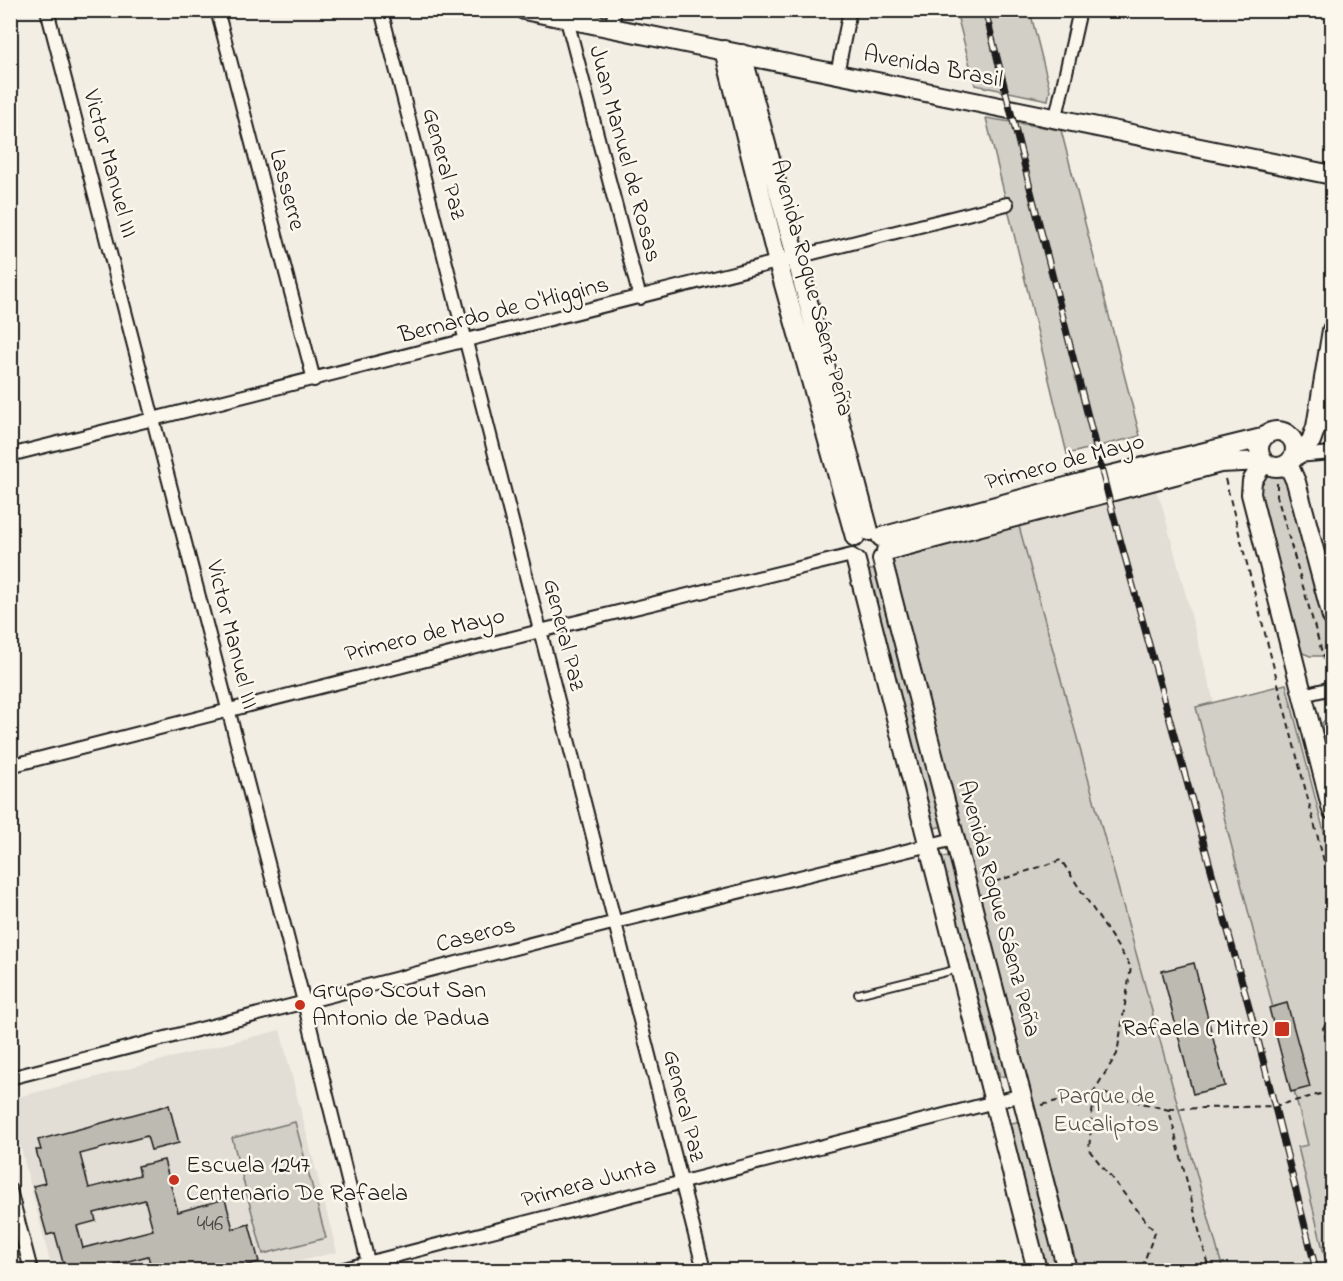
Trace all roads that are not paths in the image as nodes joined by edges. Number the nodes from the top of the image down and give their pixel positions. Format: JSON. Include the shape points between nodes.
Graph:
{"nodes":[{"id":1,"x":47,"y":10,"type":"edge"},
{"id":2,"x":217,"y":10,"type":"edge"},
{"id":3,"x":381,"y":10,"type":"edge"},
{"id":4,"x":524,"y":10,"type":"edge"},
{"id":5,"x":615,"y":10,"type":"edge"},
{"id":6,"x":850,"y":10,"type":"edge"},
{"id":7,"x":1080,"y":10,"type":"edge"},
{"id":8,"x":567,"y":20,"type":"junction"},
{"id":9,"x":611,"y":29,"type":"junction"},
{"id":10,"x":724,"y":50,"type":"junction"},
{"id":11,"x":742,"y":54,"type":"junction"},
{"id":12,"x":837,"y":74,"type":"junction"},
{"id":13,"x":1056,"y":117,"type":"junction"},
{"id":14,"x":1332,"y":175,"type":"edge"},
{"id":15,"x":1007,"y":204,"type":"dead end"},
{"id":16,"x":796,"y":258,"type":"junction"},
{"id":17,"x":778,"y":264,"type":"junction"},
{"id":18,"x":640,"y":298,"type":"junction"},
{"id":19,"x":1332,"y":330,"type":"edge"},
{"id":20,"x":467,"y":342,"type":"junction"},
{"id":21,"x":811,"y":349,"type":"junction"},
{"id":22,"x":314,"y":380,"type":"junction"},
{"id":23,"x":1319,"y":402,"type":"junction"},
{"id":24,"x":154,"y":420,"type":"junction"},
{"id":25,"x":1279,"y":431,"type":"junction"},
{"id":26,"x":1262,"y":438,"type":"junction"},
{"id":27,"x":1332,"y":453,"type":"edge"},
{"id":28,"x":10,"y":455,"type":"edge"},
{"id":29,"x":1280,"y":462,"type":"junction"},
{"id":30,"x":1019,"y":508,"type":"junction"},
{"id":31,"x":869,"y":547,"type":"junction"},
{"id":32,"x":1332,"y":617,"type":"edge"},
{"id":33,"x":540,"y":631,"type":"junction"},
{"id":34,"x":1332,"y":688,"type":"edge"},
{"id":35,"x":1303,"y":695,"type":"junction"},
{"id":36,"x":228,"y":710,"type":"junction"},
{"id":37,"x":10,"y":766,"type":"edge"},
{"id":38,"x":1332,"y":810,"type":"edge"},
{"id":39,"x":954,"y":839,"type":"junction"},
{"id":40,"x":927,"y":845,"type":"junction"},
{"id":41,"x":616,"y":922,"type":"junction"},
{"id":42,"x":961,"y":968,"type":"junction"},
{"id":43,"x":858,"y":994,"type":"dead end"},
{"id":44,"x":304,"y":1002,"type":"junction"},
{"id":45,"x":10,"y":1078,"type":"edge"},
{"id":46,"x":1022,"y":1095,"type":"junction"},
{"id":47,"x":996,"y":1101,"type":"junction"},
{"id":48,"x":681,"y":1182,"type":"junction"},
{"id":49,"x":10,"y":1190,"type":"edge"},
{"id":50,"x":369,"y":1267,"type":"edge"},
{"id":51,"x":31,"y":1270,"type":"edge"},
{"id":52,"x":340,"y":1270,"type":"edge"},
{"id":53,"x":704,"y":1270,"type":"edge"},
{"id":54,"x":1037,"y":1270,"type":"edge"},
{"id":55,"x":1066,"y":1270,"type":"edge"}],
"edges":[{"from":1,"to":24,"type":"street","name":"Victor Manuel III"},
{"from":2,"to":22,"type":"street","name":"Lasserre"},
{"from":3,"to":20,"type":"street","name":"General Paz"},
{"from":4,"to":8,"type":"street","name":"Avenida Brasil"},
{"from":5,"to":9,"type":"street"},
{"from":6,"to":12,"type":"street"},
{"from":7,"to":13,"type":"street"},
{"from":8,"to":9,"type":"street","name":"Avenida Brasil"},
{"from":8,"to":18,"type":"street","name":"Juan Manuel de Rosas"},
{"from":9,"to":10,"type":"street","name":"Avenida Brasil"},
{"from":10,"to":11,"type":"street","name":"Avenida Brasil"},
{"from":10,"to":17,"type":"street","name":"Avenida Roque Sáenz Peña"},
{"from":11,"to":12,"type":"street","name":"Avenida Brasil"},
{"from":11,"to":16,"type":"street","name":"Avenida Roque Sáenz Peña"},
{"from":12,"to":13,"type":"street","name":"Avenida Brasil"},
{"from":13,"to":14,"type":"street","name":"Avenida Brasil"},
{"from":15,"to":16,"type":"street","name":"Bernardo de O'Higgins"},
{"from":16,"to":17,"type":"street","name":"Bernardo de O'Higgins"},
{"from":16,"to":21,"type":"street","name":"Avenida Roque Sáenz Peña"},
{"from":17,"to":18,"type":"street","name":"Bernardo de O'Higgins"},
{"from":17,"to":21,"type":"street","name":"Avenida Roque Sáenz Peña"},
{"from":18,"to":20,"type":"street","name":"Bernardo de O'Higgins"},
{"from":19,"to":23,"type":"street"},
{"from":20,"to":22,"type":"street","name":"Bernardo de O'Higgins"},
{"from":20,"to":33,"type":"street","name":"General Paz"},
{"from":21,"to":31,"type":"street","name":"Avenida Roque Sáenz Peña"},
{"from":22,"to":24,"type":"street","name":"Bernardo de O'Higgins"},
{"from":23,"to":25,"type":"street","name":"Primero de Mayo","via":[[1299,427]]},
{"from":23,"to":29,"type":"street","via":[[1311,441]]},
{"from":24,"to":28,"type":"street","name":"Bernardo de O'Higgins"},
{"from":24,"to":36,"type":"street","name":"Victor Manuel III"},
{"from":25,"to":26,"type":"street","name":"Primero de Mayo"},
{"from":25,"to":29,"type":"street","via":[[1291,437],[1295,454]]},
{"from":26,"to":29,"type":"street","via":[[1259,450]]},
{"from":26,"to":30,"type":"street","name":"Primero de Mayo"},
{"from":27,"to":29,"type":"street","name":"Primero de Mayo"},
{"from":29,"to":30,"type":"street","name":"Primero de Mayo","via":[[1220,464]]},
{"from":29,"to":32,"type":"street","via":[[1296,482]]},
{"from":29,"to":35,"type":"street","via":[[1252,481],[1251,494]]},
{"from":30,"to":31,"type":"street","name":"Primero de Mayo"},
{"from":31,"to":33,"type":"street","name":"Primero de Mayo"},
{"from":31,"to":39,"type":"street","name":"Avenida Roque Sáenz Peña"},
{"from":31,"to":40,"type":"street","name":"Avenida Roque Sáenz Peña"},
{"from":33,"to":36,"type":"street","name":"Primero de Mayo"},
{"from":33,"to":41,"type":"street","name":"General Paz"},
{"from":34,"to":35,"type":"street"},
{"from":35,"to":38,"type":"street"},
{"from":36,"to":37,"type":"street","name":"Primero de Mayo"},
{"from":36,"to":44,"type":"street","name":"Victor Manuel III"},
{"from":39,"to":40,"type":"street","name":"Caseros"},
{"from":39,"to":46,"type":"street","name":"Avenida Roque Sáenz Peña"},
{"from":40,"to":41,"type":"street","name":"Caseros"},
{"from":40,"to":42,"type":"street","name":"Avenida Roque Sáenz Peña"},
{"from":41,"to":44,"type":"street","name":"Caseros"},
{"from":41,"to":48,"type":"street","name":"General Paz"},
{"from":42,"to":43,"type":"lane"},
{"from":42,"to":47,"type":"street","name":"Avenida Roque Sáenz Peña"},
{"from":44,"to":45,"type":"street","name":"Caseros"},
{"from":44,"to":50,"type":"street","name":"Victor Manuel III"},
{"from":46,"to":47,"type":"street","name":"Primera Junta"},
{"from":46,"to":55,"type":"street","name":"Avenida Roque Sáenz Peña"},
{"from":47,"to":48,"type":"street","name":"Primera Junta"},
{"from":47,"to":54,"type":"street","name":"Avenida Roque Sáenz Peña"},
{"from":48,"to":50,"type":"street","name":"Primera Junta"},
{"from":48,"to":53,"type":"street","name":"General Paz"},
{"from":49,"to":51,"type":"street"},
{"from":50,"to":52,"type":"street","name":"Primera Junta"}]}
